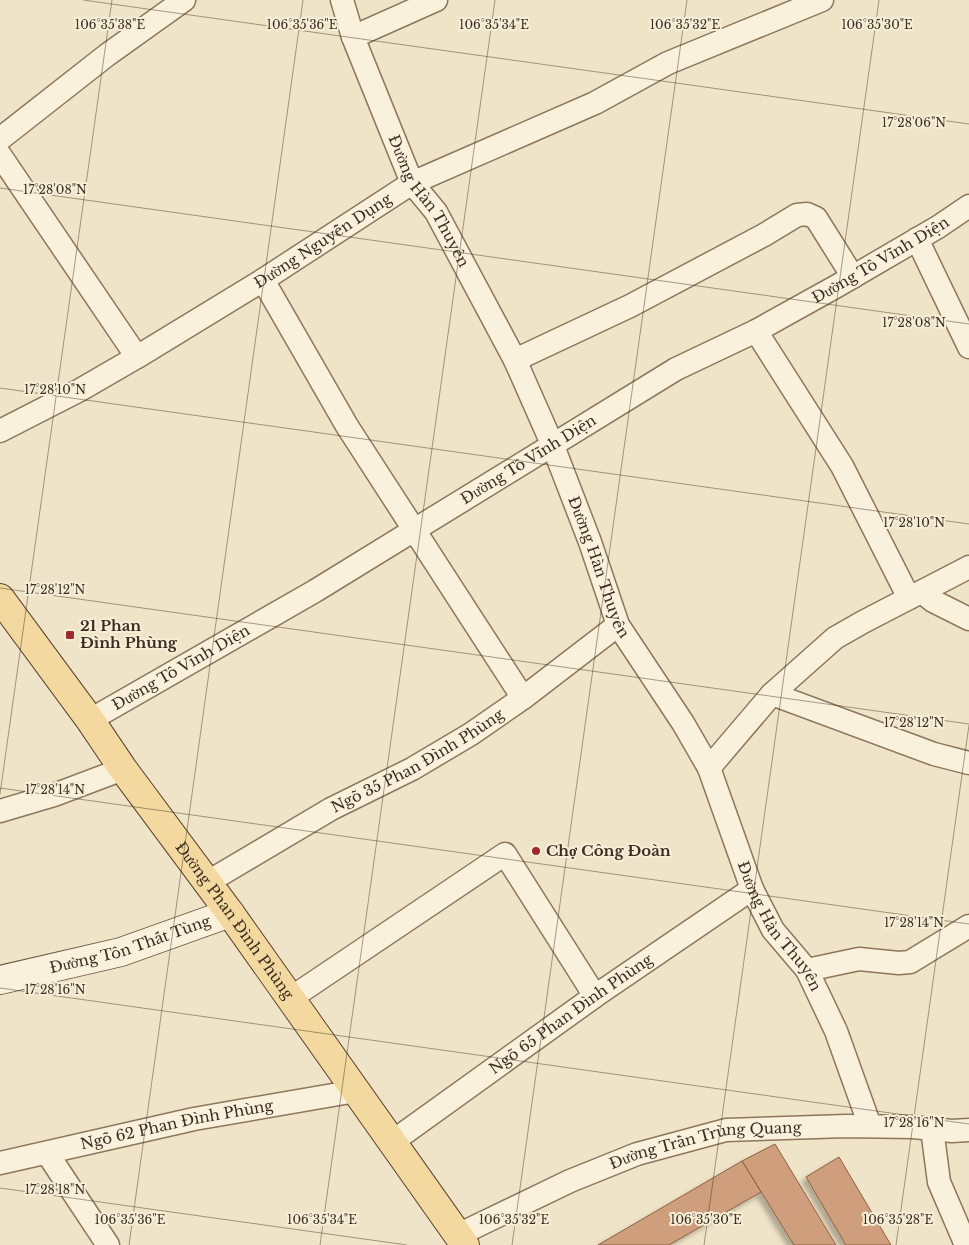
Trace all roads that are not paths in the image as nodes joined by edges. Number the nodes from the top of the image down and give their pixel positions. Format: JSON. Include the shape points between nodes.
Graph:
{"nodes":[{"id":1,"x":184,"y":0,"type":"edge"},
{"id":2,"x":342,"y":0,"type":"edge"},
{"id":3,"x":436,"y":0,"type":"edge"},
{"id":4,"x":822,"y":0,"type":"edge"},
{"id":5,"x":353,"y":37,"type":"junction"},
{"id":6,"x":0,"y":139,"type":"edge"},
{"id":7,"x":0,"y":155,"type":"edge"},
{"id":8,"x":412,"y":183,"type":"junction"},
{"id":9,"x":969,"y":206,"type":"edge"},
{"id":10,"x":917,"y":239,"type":"junction"},
{"id":11,"x":853,"y":277,"type":"junction"},
{"id":12,"x":263,"y":280,"type":"junction"},
{"id":13,"x":756,"y":331,"type":"junction"},
{"id":14,"x":969,"y":347,"type":"edge"},
{"id":15,"x":137,"y":357,"type":"junction"},
{"id":16,"x":514,"y":360,"type":"junction"},
{"id":17,"x":0,"y":431,"type":"edge"},
{"id":18,"x":553,"y":446,"type":"junction"},
{"id":19,"x":414,"y":532,"type":"junction"},
{"id":20,"x":969,"y":567,"type":"edge"},
{"id":21,"x":916,"y":595,"type":"junction"},
{"id":22,"x":0,"y":598,"type":"edge"},
{"id":23,"x":969,"y":619,"type":"edge"},
{"id":24,"x":618,"y":625,"type":"junction"},
{"id":25,"x":772,"y":694,"type":"junction"},
{"id":26,"x":523,"y":698,"type":"junction"},
{"id":27,"x":90,"y":720,"type":"junction"},
{"id":28,"x":969,"y":763,"type":"edge"},
{"id":29,"x":709,"y":768,"type":"junction"},
{"id":30,"x":123,"y":769,"type":"junction"},
{"id":31,"x":0,"y":810,"type":"edge"},
{"id":32,"x":208,"y":882,"type":"junction"},
{"id":33,"x":752,"y":889,"type":"junction"},
{"id":34,"x":230,"y":913,"type":"junction"},
{"id":35,"x":969,"y":926,"type":"edge"},
{"id":36,"x":807,"y":970,"type":"junction"},
{"id":37,"x":0,"y":980,"type":"edge"},
{"id":38,"x":595,"y":996,"type":"junction"},
{"id":39,"x":291,"y":998,"type":"junction"},
{"id":40,"x":356,"y":1091,"type":"junction"},
{"id":41,"x":870,"y":1126,"type":"junction"},
{"id":42,"x":932,"y":1129,"type":"junction"},
{"id":43,"x":969,"y":1130,"type":"edge"},
{"id":44,"x":392,"y":1142,"type":"junction"},
{"id":45,"x":47,"y":1153,"type":"junction"},
{"id":46,"x":0,"y":1163,"type":"edge"},
{"id":47,"x":461,"y":1240,"type":"edge"},
{"id":48,"x":108,"y":1245,"type":"edge"},
{"id":49,"x":966,"y":1245,"type":"edge"}],
"edges":[{"from":1,"to":6,"type":"street","via":[[107,55]]},
{"from":2,"to":5,"type":"street","name":"Đường Hàn Thuyên"},
{"from":3,"to":5,"type":"street"},
{"from":4,"to":8,"type":"street","name":"Đường Nguyễn Dụng","via":[[668,63],[595,103]]},
{"from":5,"to":8,"type":"street","name":"Đường Hàn Thuyên"},
{"from":7,"to":15,"type":"street"},
{"from":8,"to":12,"type":"street","name":"Đường Nguyễn Dụng"},
{"from":8,"to":16,"type":"street","name":"Đường Hàn Thuyên","via":[[436,212]]},
{"from":9,"to":10,"type":"street","name":"Đường Tô Vĩnh Diện"},
{"from":10,"to":11,"type":"street","name":"Đường Tô Vĩnh Diện"},
{"from":10,"to":14,"type":"street"},
{"from":11,"to":13,"type":"street","name":"Đường Tô Vĩnh Diện"},
{"from":11,"to":16,"type":"street","via":[[816,218],[807,214],[797,215],[630,306]]},
{"from":12,"to":15,"type":"street","name":"Đường Nguyễn Dụng"},
{"from":12,"to":19,"type":"street","via":[[328,396]]},
{"from":13,"to":18,"type":"street","name":"Đường Tô Vĩnh Diện","via":[[676,369]]},
{"from":13,"to":21,"type":"street","via":[[842,466]]},
{"from":15,"to":17,"type":"street","name":"Đường Nguyễn Dụng"},
{"from":16,"to":18,"type":"street","name":"Đường Hàn Thuyên"},
{"from":18,"to":19,"type":"street","name":"Đường Tô Vĩnh Diện"},
{"from":18,"to":24,"type":"street","name":"Đường Hàn Thuyên"},
{"from":19,"to":26,"type":"street"},
{"from":19,"to":27,"type":"street","name":"Đường Tô Vĩnh Diện"},
{"from":20,"to":21,"type":"street"},
{"from":21,"to":23,"type":"street"},
{"from":21,"to":25,"type":"street","via":[[835,638]]},
{"from":22,"to":27,"type":"main road","name":"Đường Phan Đình Phùng"},
{"from":24,"to":26,"type":"street","name":"Ngõ 35 Phan Đình Phùng"},
{"from":24,"to":29,"type":"street","name":"Đường Hàn Thuyên"},
{"from":25,"to":28,"type":"street","via":[[934,754]]},
{"from":25,"to":29,"type":"street"},
{"from":26,"to":32,"type":"street","name":"Ngõ 35 Phan Đình Phùng","via":[[412,769],[331,810]]},
{"from":27,"to":30,"type":"main road","name":"Đường Phan Đình Phùng"},
{"from":29,"to":33,"type":"street","name":"Đường Hàn Thuyên"},
{"from":30,"to":31,"type":"street","via":[[54,795]]},
{"from":30,"to":32,"type":"main road","name":"Đường Phan Đình Phùng"},
{"from":32,"to":34,"type":"main road","name":"Đường Phan Đình Phùng"},
{"from":33,"to":36,"type":"street","name":"Đường Hàn Thuyên","via":[[774,930]]},
{"from":33,"to":38,"type":"street","name":"Ngõ 65 Phan Đình Phùng"},
{"from":34,"to":37,"type":"street","name":"Đường Tôn Thất Tùng","via":[[121,952]]},
{"from":34,"to":39,"type":"main road","name":"Đường Phan Đình Phùng"},
{"from":35,"to":36,"type":"street","via":[[910,962],[859,959]]},
{"from":36,"to":41,"type":"street","name":"Đường Hàn Thuyên","via":[[836,1031]]},
{"from":38,"to":39,"type":"street","via":[[505,854]]},
{"from":38,"to":44,"type":"street","name":"Ngõ 65 Phan Đình Phùng"},
{"from":39,"to":40,"type":"main road","name":"Đường Phan Đình Phùng"},
{"from":40,"to":44,"type":"main road","name":"Đường Phan Đình Phùng"},
{"from":40,"to":45,"type":"street","name":"Ngõ 62 Phan Đình Phùng","via":[[194,1119]]},
{"from":41,"to":42,"type":"street","name":"Đường Trần Trùng Quang"},
{"from":41,"to":47,"type":"street","name":"Đường Trần Trùng Quang","via":[[726,1130],[637,1154],[570,1181]]},
{"from":42,"to":43,"type":"street","name":"Đường Trần Trùng Quang"},
{"from":42,"to":49,"type":"street","via":[[939,1182]]},
{"from":44,"to":47,"type":"main road","name":"Đường Phan Đình Phùng"},
{"from":45,"to":46,"type":"street","name":"Ngõ 62 Phan Đình Phùng"},
{"from":45,"to":48,"type":"street"}]}
